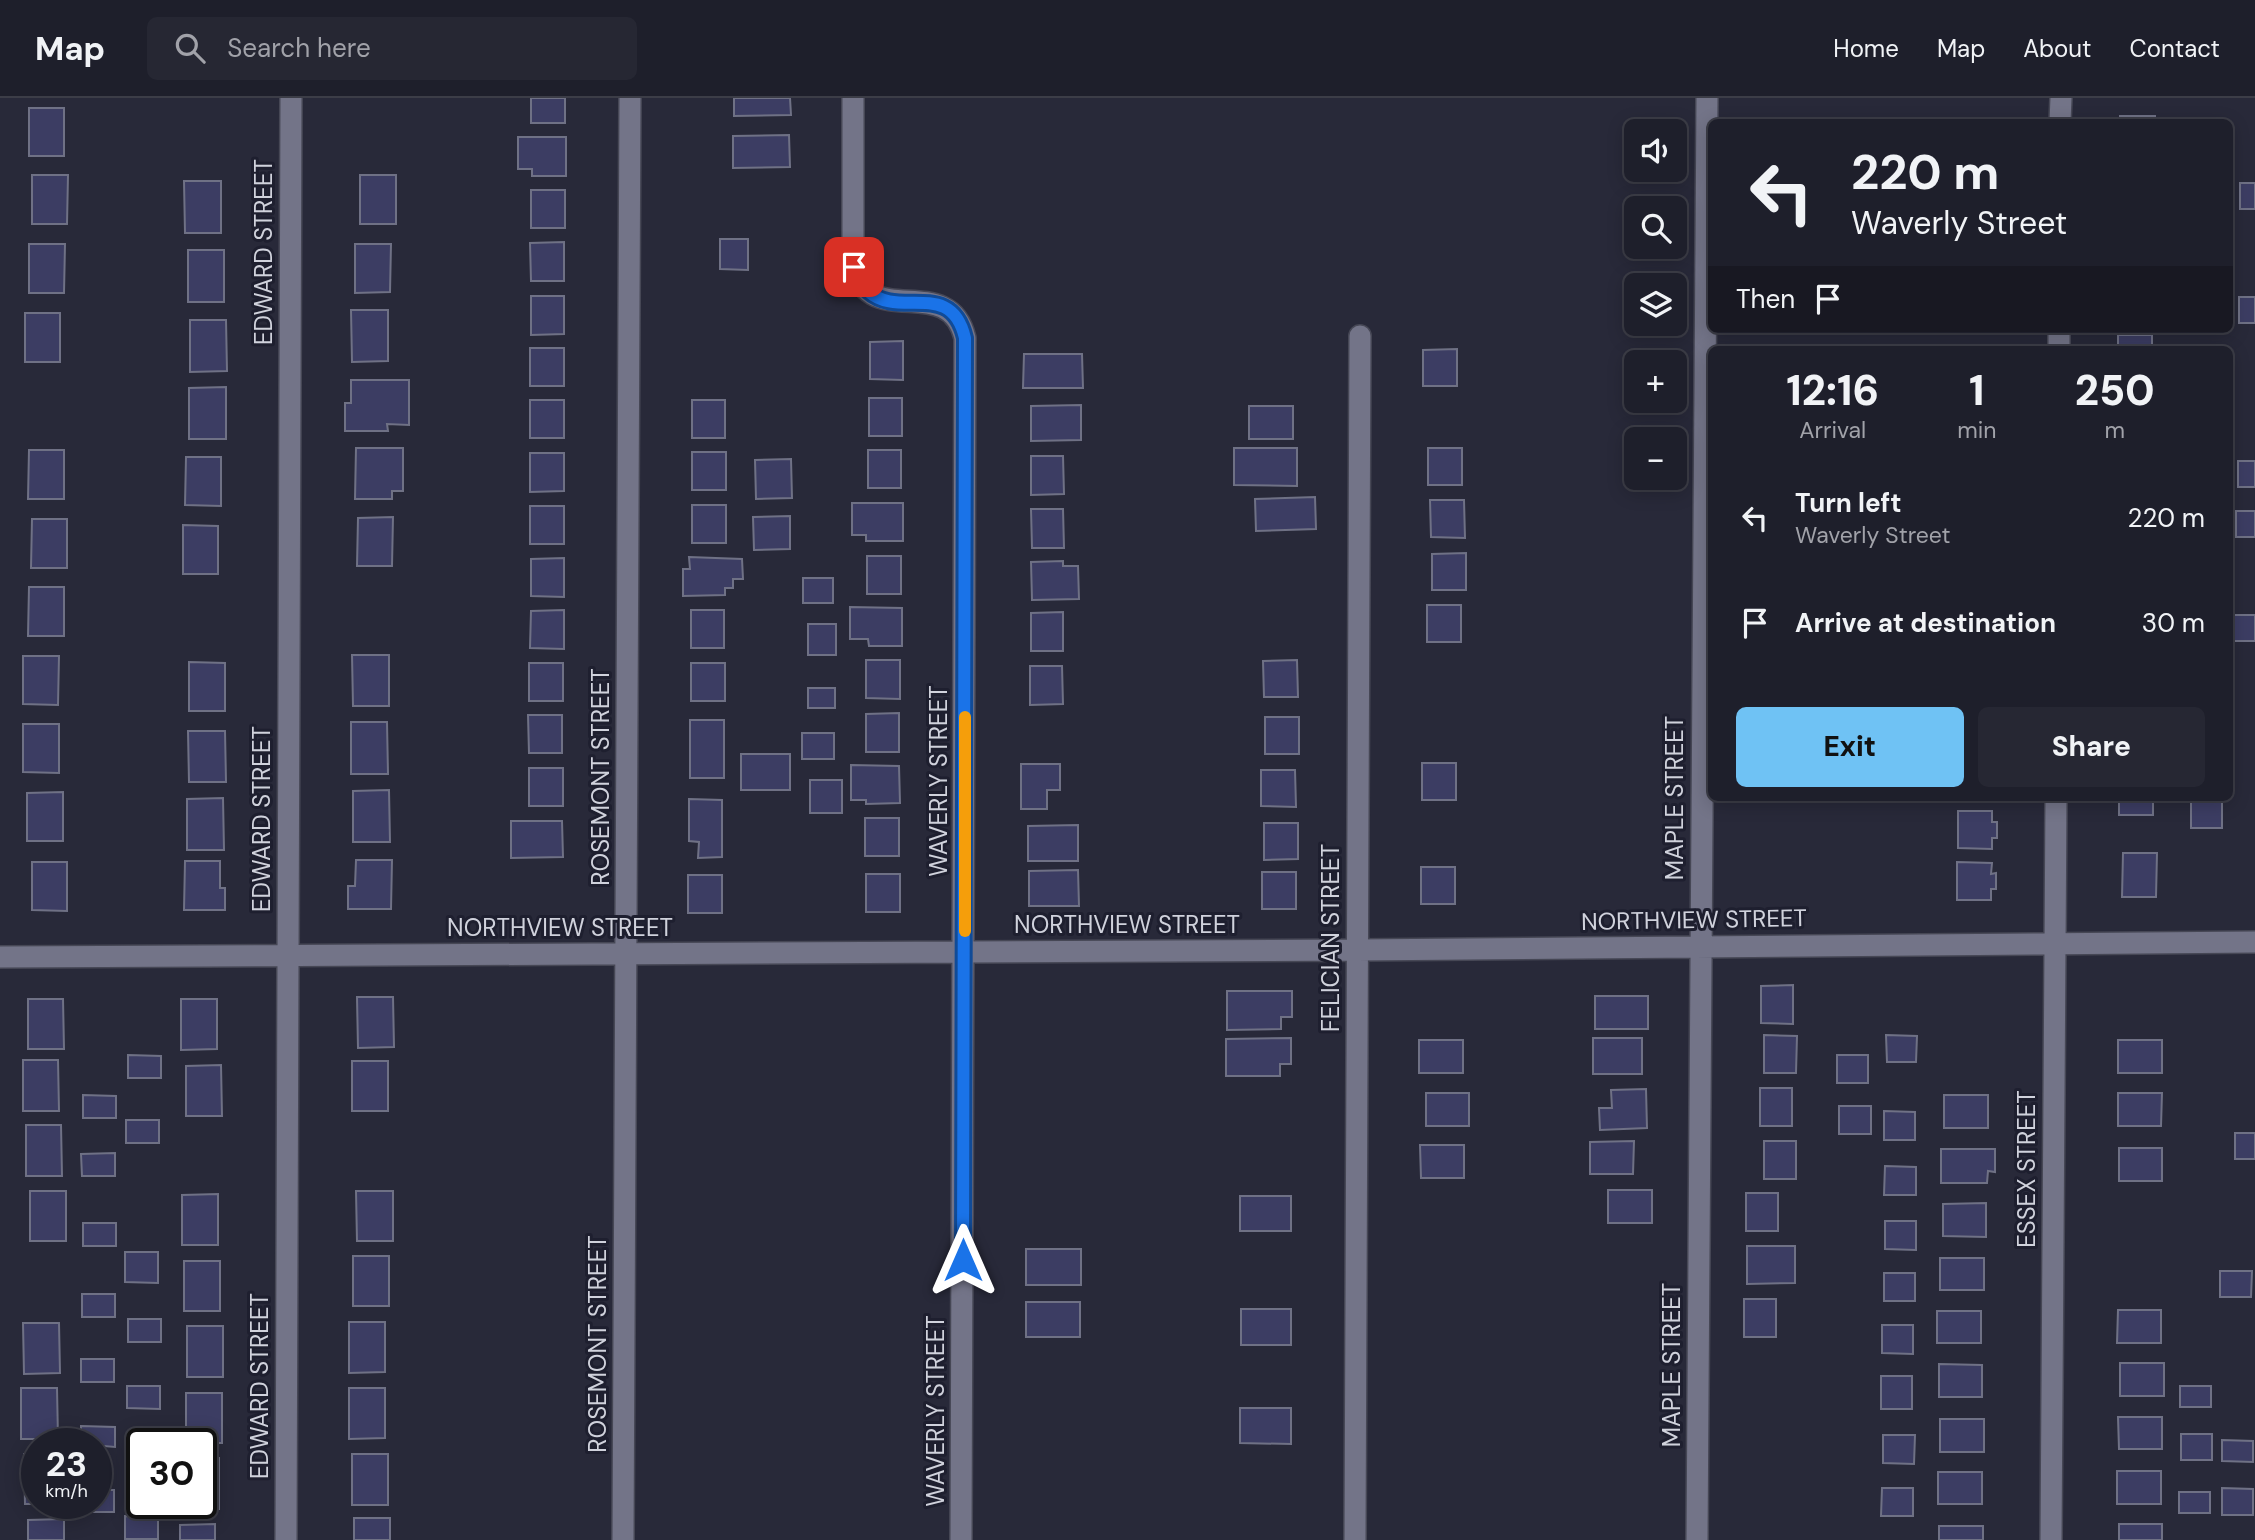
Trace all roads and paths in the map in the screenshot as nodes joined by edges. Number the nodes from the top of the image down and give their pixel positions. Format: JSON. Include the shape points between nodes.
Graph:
{"nodes":[{"id":1,"x":291,"y":98,"type":"edge"},
{"id":2,"x":630,"y":98,"type":"edge"},
{"id":3,"x":853,"y":98,"type":"edge"},
{"id":4,"x":1707,"y":98,"type":"edge"},
{"id":5,"x":2061,"y":98,"type":"edge"},
{"id":6,"x":2060,"y":119,"type":"edge"},
{"id":7,"x":1360,"y":336,"type":"dead end"},
{"id":8,"x":2056,"y":801,"type":"edge"},
{"id":9,"x":2055,"y":942,"type":"junction"},
{"id":10,"x":2255,"y":942,"type":"edge"},
{"id":11,"x":1700,"y":947,"type":"junction"},
{"id":12,"x":1357,"y":950,"type":"junction"},
{"id":13,"x":964,"y":953,"type":"junction"},
{"id":14,"x":288,"y":955,"type":"junction"},
{"id":15,"x":626,"y":955,"type":"junction"},
{"id":16,"x":0,"y":957,"type":"edge"},
{"id":17,"x":286,"y":1540,"type":"edge"},
{"id":18,"x":623,"y":1540,"type":"edge"},
{"id":19,"x":961,"y":1540,"type":"edge"},
{"id":20,"x":1355,"y":1540,"type":"edge"},
{"id":21,"x":1697,"y":1540,"type":"edge"},
{"id":22,"x":2051,"y":1540,"type":"edge"}],
"edges":[{"from":1,"to":14,"type":"street","name":"EDWARD STREET"},
{"from":2,"to":15,"type":"street","name":"ROSEMONT STREET"},
{"from":3,"to":13,"type":"street","name":"WAVERLY STREET","via":[[853,256],[860,282],[885,301],[940,305],[950,310],[962,323],[965,338]]},
{"from":4,"to":11,"type":"street","name":"MAPLE STREET"},
{"from":5,"to":6,"type":"street"},
{"from":7,"to":12,"type":"street","name":"FELICIAN STREET"},
{"from":8,"to":9,"type":"street","name":"ESSEX STREET"},
{"from":9,"to":10,"type":"street","name":"NORTHVIEW STREET"},
{"from":9,"to":11,"type":"street","name":"NORTHVIEW STREET"},
{"from":9,"to":22,"type":"street","name":"ESSEX STREET"},
{"from":11,"to":12,"type":"street","name":"NORTHVIEW STREET"},
{"from":11,"to":21,"type":"street","name":"MAPLE STREET"},
{"from":12,"to":13,"type":"street","name":"NORTHVIEW STREET"},
{"from":12,"to":20,"type":"street","name":"FELICIAN STREET"},
{"from":13,"to":15,"type":"street","name":"NORTHVIEW STREET"},
{"from":13,"to":19,"type":"street","name":"WAVERLY STREET"},
{"from":14,"to":15,"type":"street","name":"NORTHVIEW STREET"},
{"from":14,"to":16,"type":"street","name":"NORTHVIEW STREET"},
{"from":14,"to":17,"type":"street","name":"EDWARD STREET"},
{"from":15,"to":18,"type":"street","name":"ROSEMONT STREET"}]}
